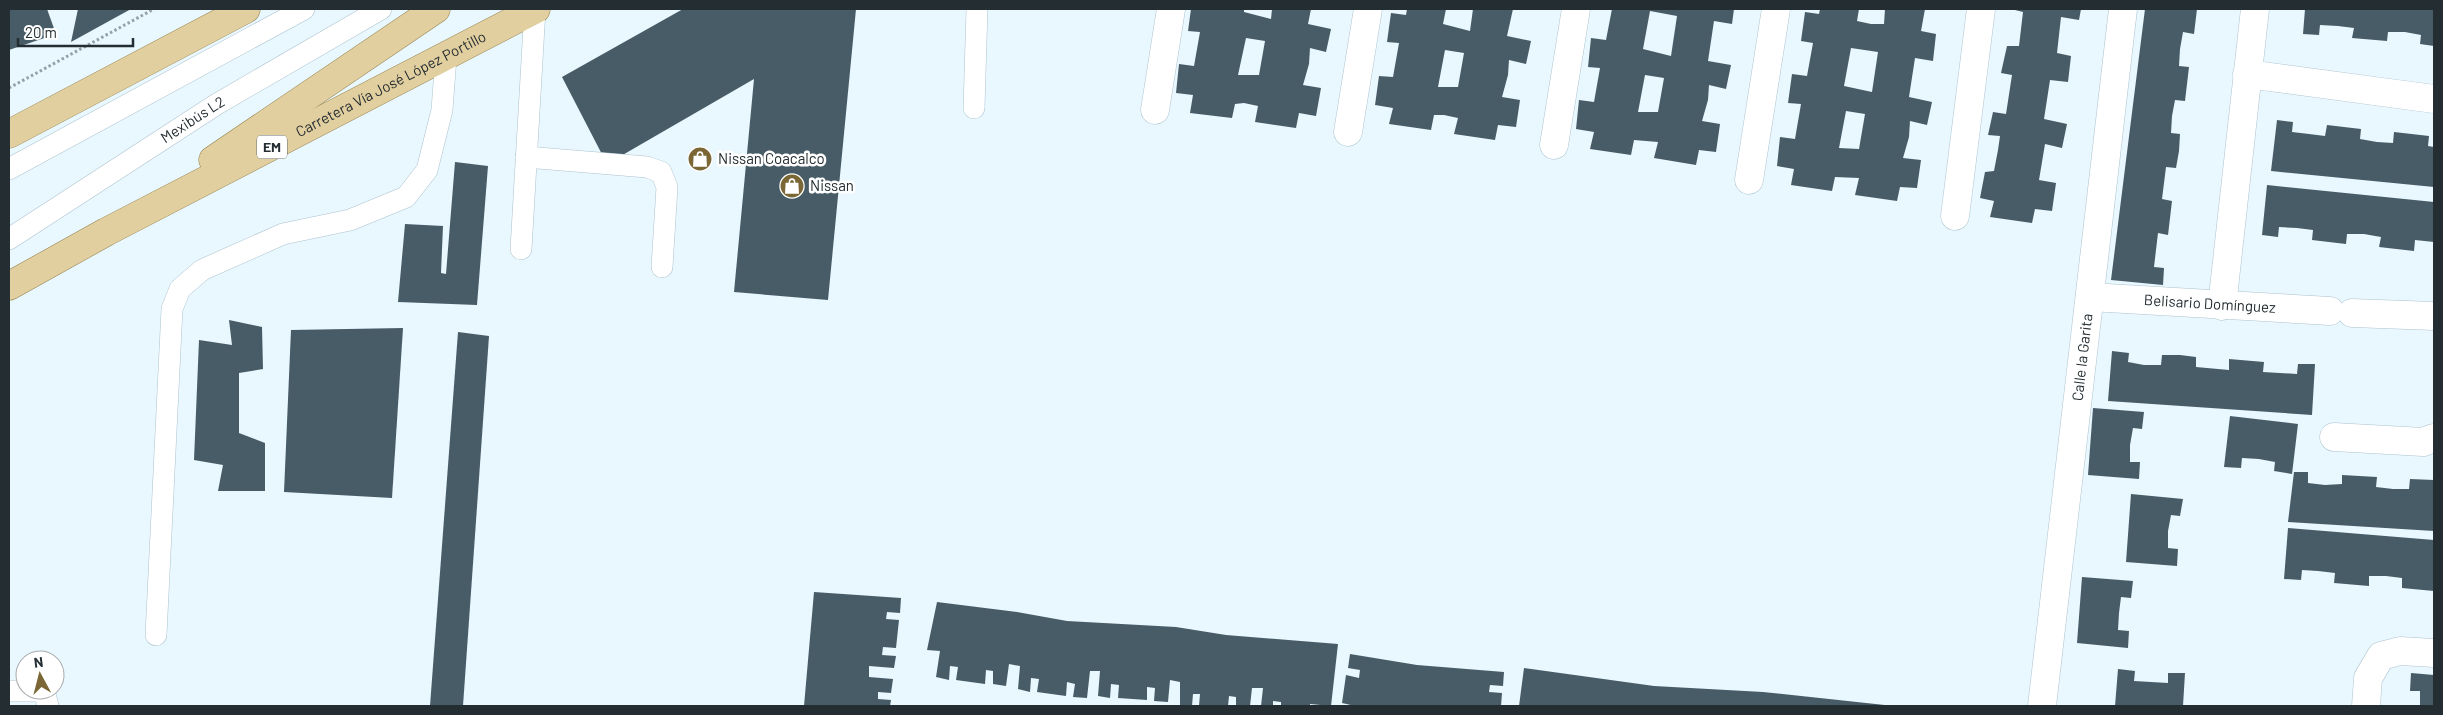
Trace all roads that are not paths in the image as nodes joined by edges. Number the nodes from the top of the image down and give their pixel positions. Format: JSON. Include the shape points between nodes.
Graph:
{"nodes":[{"id":1,"x":246,"y":9,"type":"edge"},
{"id":2,"x":304,"y":9,"type":"edge"},
{"id":3,"x":381,"y":9,"type":"edge"},
{"id":4,"x":436,"y":9,"type":"edge"},
{"id":5,"x":535,"y":9,"type":"edge"},
{"id":6,"x":976,"y":9,"type":"edge"},
{"id":7,"x":1171,"y":9,"type":"edge"},
{"id":8,"x":1368,"y":9,"type":"edge"},
{"id":9,"x":1576,"y":9,"type":"edge"},
{"id":10,"x":1776,"y":9,"type":"edge"},
{"id":11,"x":1981,"y":9,"type":"edge"},
{"id":12,"x":2123,"y":9,"type":"edge"},
{"id":13,"x":2255,"y":9,"type":"edge"},
{"id":14,"x":446,"y":57,"type":"junction"},
{"id":15,"x":2247,"y":74,"type":"junction"},
{"id":16,"x":2434,"y":99,"type":"edge"},
{"id":17,"x":974,"y":108,"type":"dead end"},
{"id":18,"x":1155,"y":110,"type":"dead end"},
{"id":19,"x":1348,"y":132,"type":"dead end"},
{"id":20,"x":9,"y":134,"type":"edge"},
{"id":21,"x":1554,"y":145,"type":"dead end"},
{"id":22,"x":526,"y":158,"type":"junction"},
{"id":23,"x":9,"y":169,"type":"edge"},
{"id":24,"x":1749,"y":180,"type":"dead end"},
{"id":25,"x":1955,"y":216,"type":"dead end"},
{"id":26,"x":106,"y":232,"type":"junction"},
{"id":27,"x":9,"y":240,"type":"edge"},
{"id":28,"x":521,"y":249,"type":"dead end"},
{"id":29,"x":662,"y":267,"type":"dead end"},
{"id":30,"x":9,"y":286,"type":"edge"},
{"id":31,"x":2090,"y":297,"type":"junction"},
{"id":32,"x":2222,"y":306,"type":"junction"},
{"id":33,"x":2434,"y":316,"type":"edge"},
{"id":34,"x":2334,"y":436,"type":"dead end"},
{"id":35,"x":2434,"y":438,"type":"edge"},
{"id":36,"x":156,"y":634,"type":"dead end"},
{"id":37,"x":2434,"y":653,"type":"edge"},
{"id":38,"x":9,"y":690,"type":"edge"},
{"id":39,"x":48,"y":706,"type":"edge"},
{"id":40,"x":2042,"y":706,"type":"edge"},
{"id":41,"x":2366,"y":706,"type":"edge"}],
"edges":[{"from":1,"to":20,"type":"main road"},
{"from":2,"to":23,"type":"lane"},
{"from":3,"to":27,"type":"lane","name":"Mexibús L2","via":[[217,104]]},
{"from":4,"to":26,"type":"main road"},
{"from":5,"to":14,"type":"main road","name":"Carretera Vía José López Portillo","number":"EM"},
{"from":5,"to":22,"type":"lane"},
{"from":6,"to":17,"type":"lane"},
{"from":7,"to":18,"type":"street"},
{"from":8,"to":19,"type":"street"},
{"from":9,"to":21,"type":"street"},
{"from":10,"to":24,"type":"street"},
{"from":11,"to":25,"type":"street"},
{"from":12,"to":31,"type":"street","name":"Calle la Garita"},
{"from":13,"to":15,"type":"street"},
{"from":14,"to":26,"type":"main road","name":"Carretera Vía José López Portillo","number":"EM"},
{"from":14,"to":36,"type":"lane","via":[[442,110],[427,170],[406,197],[350,220],[283,234],[202,270],[180,289],[172,310]]},
{"from":15,"to":16,"type":"street"},
{"from":15,"to":32,"type":"street"},
{"from":22,"to":28,"type":"lane"},
{"from":22,"to":29,"type":"lane","via":[[647,167],[661,172],[667,187]]},
{"from":26,"to":30,"type":"main road","name":"Carretera Vía José López Portillo","number":"EM"},
{"from":31,"to":32,"type":"street","name":"Belisario Domínguez"},
{"from":31,"to":40,"type":"street","name":"Calle la Garita"},
{"from":32,"to":33,"type":"street","name":"Belisario Domínguez"},
{"from":34,"to":35,"type":"street","via":[[2423,442]]},
{"from":37,"to":41,"type":"street","via":[[2400,651],[2381,656],[2368,678]]},
{"from":38,"to":39,"type":"lane","via":[[45,694]]}]}
